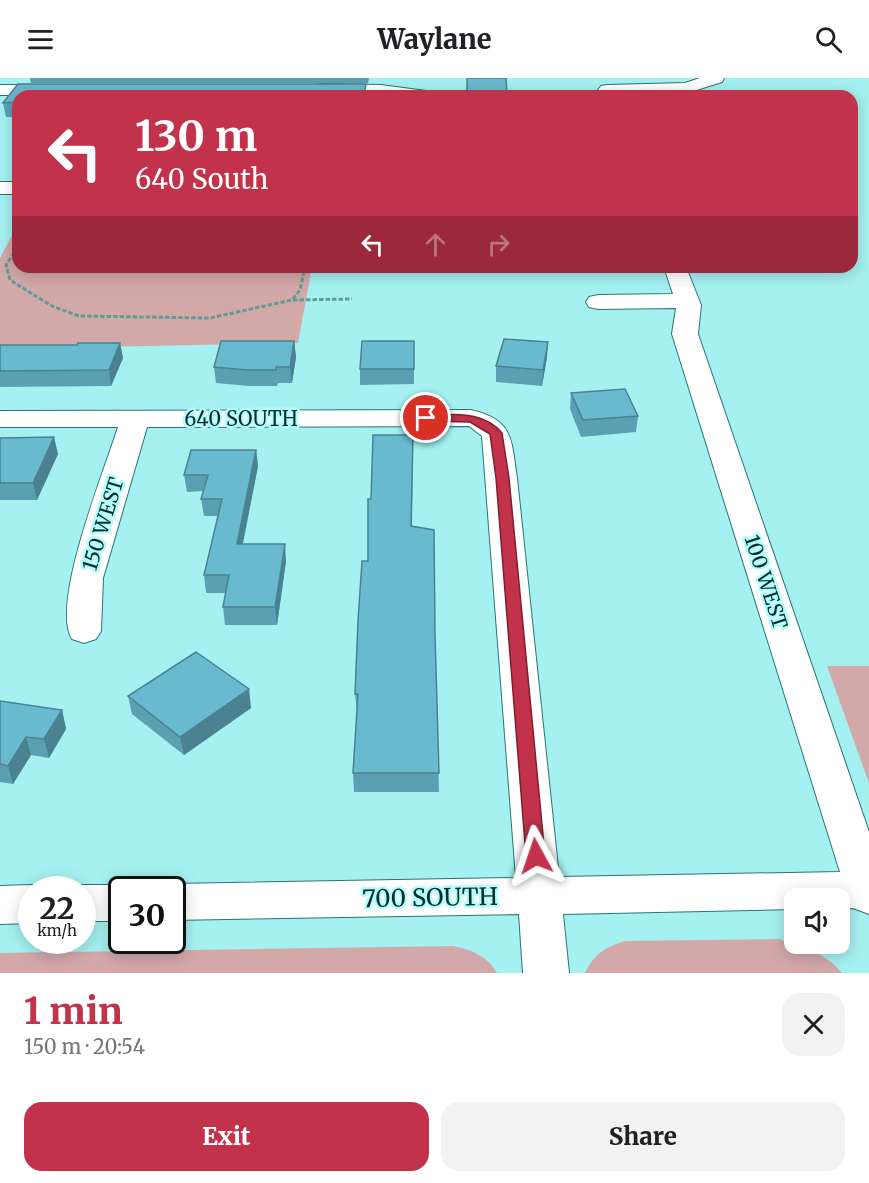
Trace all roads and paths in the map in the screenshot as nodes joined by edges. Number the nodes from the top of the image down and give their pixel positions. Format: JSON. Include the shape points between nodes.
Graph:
{"nodes":[{"id":1,"x":716,"y":78,"type":"edge"},
{"id":2,"x":606,"y":88,"type":"edge"},
{"id":3,"x":303,"y":89,"type":"edge"},
{"id":4,"x":0,"y":90,"type":"edge"},
{"id":5,"x":70,"y":90,"type":"edge"},
{"id":6,"x":381,"y":90,"type":"edge"},
{"id":7,"x":12,"y":256,"type":"edge"},
{"id":8,"x":304,"y":273,"type":"edge"},
{"id":9,"x":677,"y":273,"type":"edge"},
{"id":10,"x":352,"y":299,"type":"dead end"},
{"id":11,"x":292,"y":300,"type":"junction"},
{"id":12,"x":687,"y":301,"type":"junction"},
{"id":13,"x":598,"y":302,"type":"dead end"},
{"id":14,"x":0,"y":419,"type":"edge"},
{"id":15,"x":135,"y":419,"type":"junction"},
{"id":16,"x":84,"y":631,"type":"dead end"},
{"id":17,"x":868,"y":893,"type":"edge"},
{"id":18,"x":539,"y":896,"type":"junction"},
{"id":19,"x":186,"y":902,"type":"edge"},
{"id":20,"x":18,"y":904,"type":"edge"},
{"id":21,"x":0,"y":905,"type":"edge"},
{"id":22,"x":546,"y":973,"type":"edge"}],
"edges":[{"from":1,"to":2,"type":"street","via":[[687,88]]},
{"from":3,"to":6,"type":"street"},
{"from":4,"to":5,"type":"street"},
{"from":7,"to":11,"type":"path","via":[[6,265],[10,280],[52,306],[79,316],[210,318]]},
{"from":8,"to":11,"type":"path","via":[[300,290]]},
{"from":9,"to":12,"type":"street","name":"100 WEST"},
{"from":10,"to":11,"type":"path"},
{"from":12,"to":13,"type":"street"},
{"from":12,"to":17,"type":"street","name":"100 WEST","via":[[685,334]]},
{"from":14,"to":15,"type":"street","name":"640 SOUTH"},
{"from":15,"to":16,"type":"street","name":"150 WEST","via":[[86,578]]},
{"from":15,"to":18,"type":"street","name":"640 SOUTH","via":[[471,418],[496,433]]},
{"from":17,"to":18,"type":"street","name":"700 SOUTH"},
{"from":18,"to":19,"type":"street","name":"700 SOUTH"},
{"from":18,"to":22,"type":"street"},
{"from":20,"to":21,"type":"street"}]}
